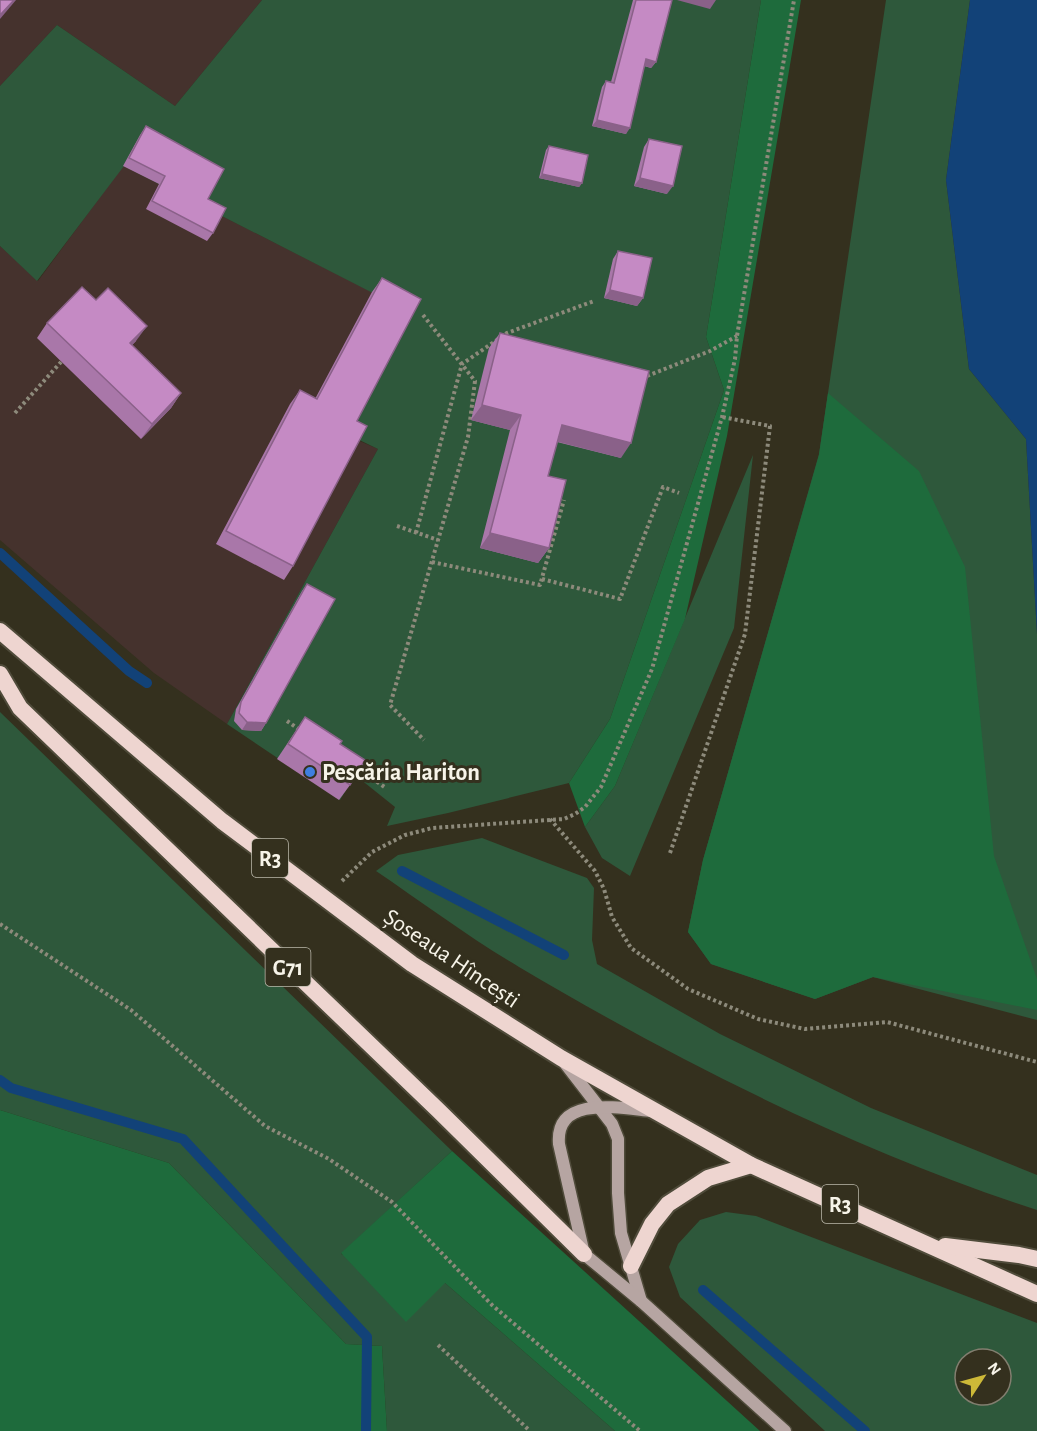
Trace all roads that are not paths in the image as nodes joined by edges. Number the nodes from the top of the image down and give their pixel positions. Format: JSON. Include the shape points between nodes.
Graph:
{"nodes":[{"id":1,"x":0,"y":631,"type":"edge"},
{"id":2,"x":0,"y":674,"type":"edge"},
{"id":3,"x":561,"y":1058,"type":"junction"},
{"id":4,"x":599,"y":1106,"type":"junction"},
{"id":5,"x":655,"y":1111,"type":"junction"},
{"id":6,"x":751,"y":1165,"type":"junction"},
{"id":7,"x":930,"y":1244,"type":"junction"},
{"id":8,"x":584,"y":1254,"type":"junction"},
{"id":9,"x":1037,"y":1259,"type":"edge"},
{"id":10,"x":631,"y":1266,"type":"junction"},
{"id":11,"x":1037,"y":1294,"type":"edge"},
{"id":12,"x":641,"y":1301,"type":"junction"},
{"id":13,"x":785,"y":1431,"type":"edge"}],
"edges":[{"from":1,"to":3,"type":"highway","name":"Șoseaua Hîncești","number":"R3","via":[[222,821],[412,964]]},
{"from":2,"to":8,"type":"highway","number":"G71","via":[[20,708]]},
{"from":3,"to":4,"type":"main road"},
{"from":3,"to":5,"type":"highway","name":"Șoseaua Hîncești","number":"R3"},
{"from":4,"to":5,"type":"main road"},
{"from":4,"to":8,"type":"main road","via":[[572,1114],[558,1132]]},
{"from":4,"to":10,"type":"main road","via":[[618,1139],[621,1233]]},
{"from":5,"to":6,"type":"highway","name":"Șoseaua Hîncești","number":"R3"},
{"from":6,"to":7,"type":"highway","name":"Șoseaua Hîncești","number":"R3"},
{"from":6,"to":10,"type":"highway","via":[[708,1178],[668,1204],[652,1224]]},
{"from":7,"to":9,"type":"highway","name":"Șoseaua Hîncești","number":"R3"},
{"from":7,"to":11,"type":"highway","name":"Șoseaua Hîncești","number":"R3"},
{"from":8,"to":12,"type":"main road","number":"G71"},
{"from":10,"to":12,"type":"main road"},
{"from":12,"to":13,"type":"main road","number":"G71"}]}
